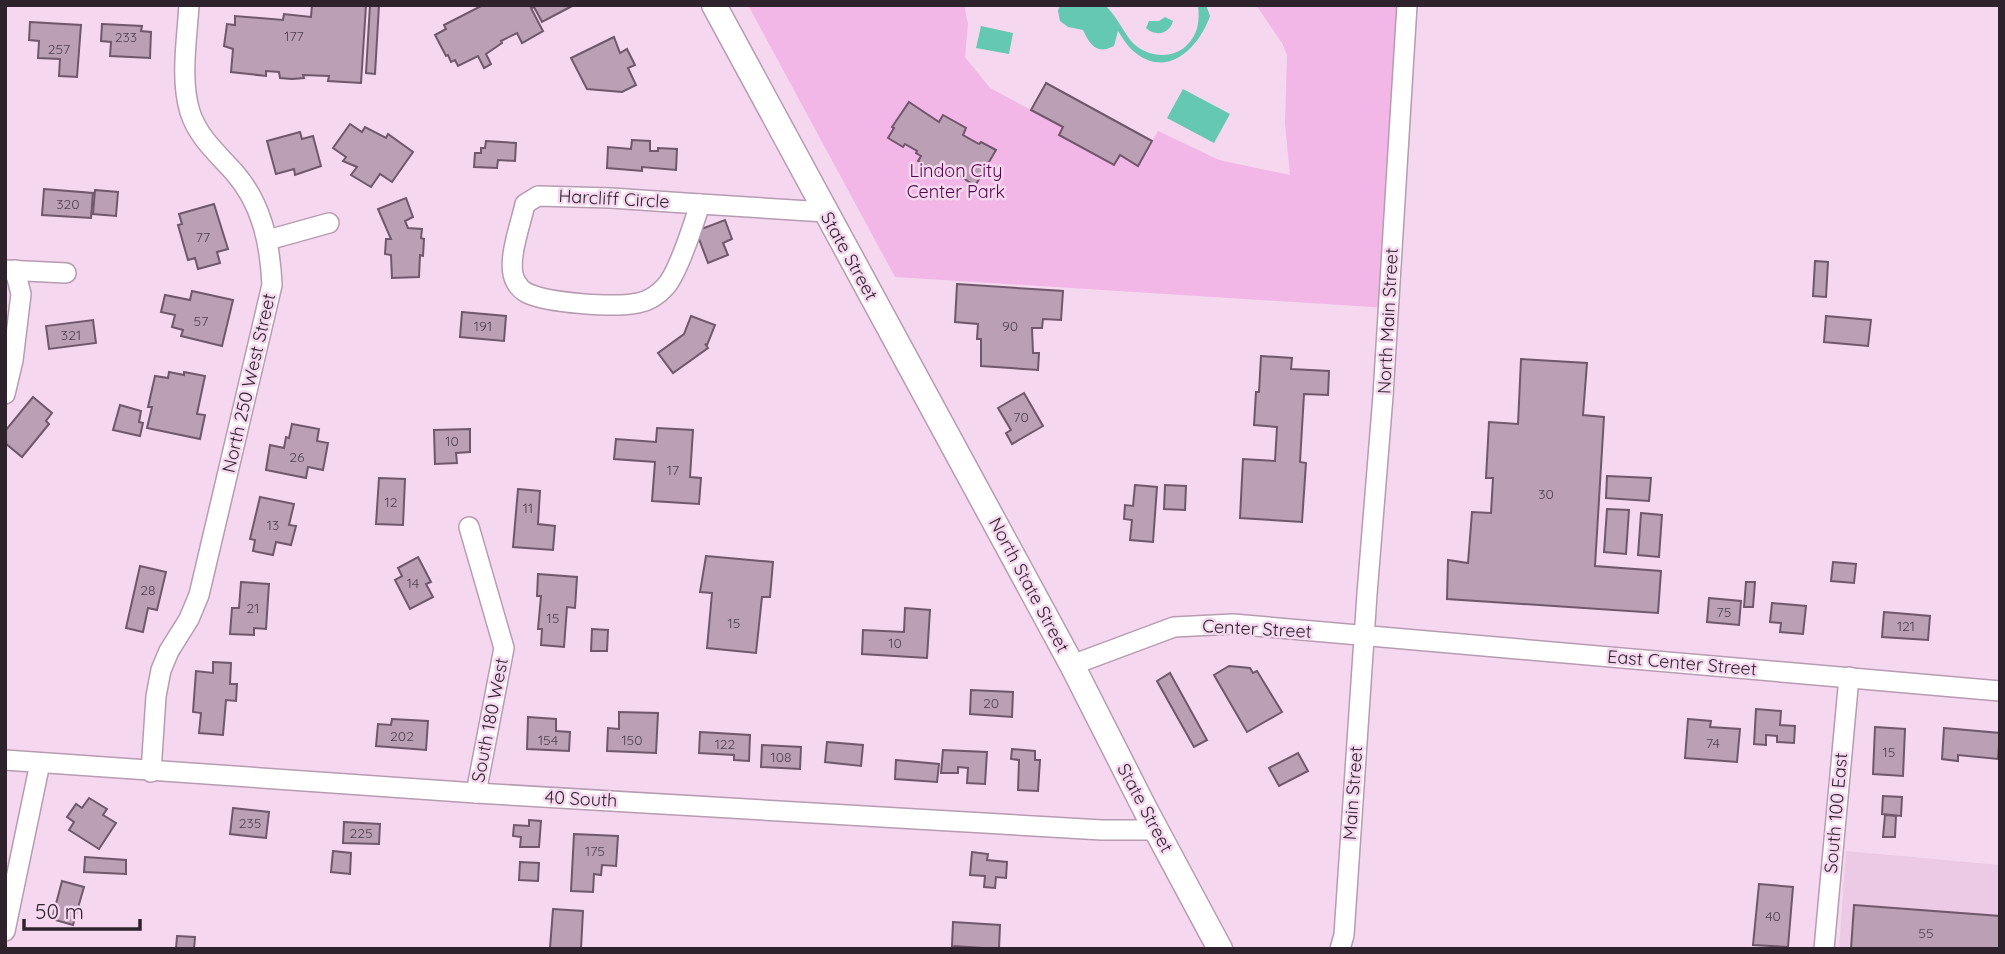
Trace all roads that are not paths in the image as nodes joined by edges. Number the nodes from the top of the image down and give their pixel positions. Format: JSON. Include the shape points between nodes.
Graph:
{"nodes":[{"id":1,"x":189,"y":5,"type":"edge"},
{"id":2,"x":714,"y":5,"type":"edge"},
{"id":3,"x":1407,"y":5,"type":"edge"},
{"id":4,"x":701,"y":204,"type":"junction"},
{"id":5,"x":825,"y":212,"type":"junction"},
{"id":6,"x":329,"y":223,"type":"dead end"},
{"id":7,"x":268,"y":240,"type":"junction"},
{"id":8,"x":10,"y":270,"type":"edge"},
{"id":9,"x":66,"y":273,"type":"dead end"},
{"id":10,"x":5,"y":394,"type":"edge"},
{"id":11,"x":985,"y":505,"type":"joint"},
{"id":12,"x":469,"y":527,"type":"dead end"},
{"id":13,"x":1364,"y":637,"type":"junction"},
{"id":14,"x":1072,"y":666,"type":"junction"},
{"id":15,"x":1849,"y":677,"type":"junction"},
{"id":16,"x":2000,"y":691,"type":"edge"},
{"id":17,"x":5,"y":760,"type":"edge"},
{"id":18,"x":40,"y":763,"type":"junction"},
{"id":19,"x":151,"y":772,"type":"junction"},
{"id":20,"x":476,"y":793,"type":"junction"},
{"id":21,"x":1157,"y":830,"type":"junction"},
{"id":22,"x":5,"y":931,"type":"edge"},
{"id":23,"x":1220,"y":949,"type":"edge"},
{"id":24,"x":1340,"y":949,"type":"edge"},
{"id":25,"x":1824,"y":949,"type":"edge"}],
"edges":[{"from":1,"to":7,"type":"street","name":"North 250 West Street","via":[[185,86],[190,111],[204,138],[246,187]]},
{"from":2,"to":5,"type":"main road","name":"State Street"},
{"from":3,"to":13,"type":"street","name":"North Main Street"},
{"from":4,"to":4,"type":"street","name":"Harcliff Circle","via":[[538,196],[525,204],[511,266],[515,281],[524,292],[551,300],[641,302],[667,285]]},
{"from":4,"to":5,"type":"street","name":"Harcliff Circle"},
{"from":5,"to":11,"type":"main road","name":"State Street"},
{"from":6,"to":7,"type":"street"},
{"from":7,"to":19,"type":"street","name":"North 250 West Street","via":[[272,285],[265,320],[199,595],[161,670]]},
{"from":8,"to":9,"type":"street"},
{"from":8,"to":10,"type":"street","via":[[21,294]]},
{"from":11,"to":14,"type":"main road","name":"North State Street"},
{"from":12,"to":20,"type":"street","name":"South 180 West","via":[[504,648]]},
{"from":13,"to":14,"type":"street","name":"Center Street","via":[[1233,624],[1174,627]]},
{"from":13,"to":15,"type":"street","name":"East Center Street"},
{"from":13,"to":24,"type":"street","name":"Main Street"},
{"from":14,"to":21,"type":"main road","name":"State Street"},
{"from":15,"to":16,"type":"street","name":"East Center Street"},
{"from":15,"to":25,"type":"street","name":"South 100 East"},
{"from":17,"to":18,"type":"street","name":"40 South"},
{"from":18,"to":19,"type":"street","name":"40 South"},
{"from":18,"to":22,"type":"street"},
{"from":19,"to":20,"type":"street","name":"40 South"},
{"from":20,"to":21,"type":"street","name":"40 South"},
{"from":21,"to":23,"type":"main road","name":"State Street"}]}
